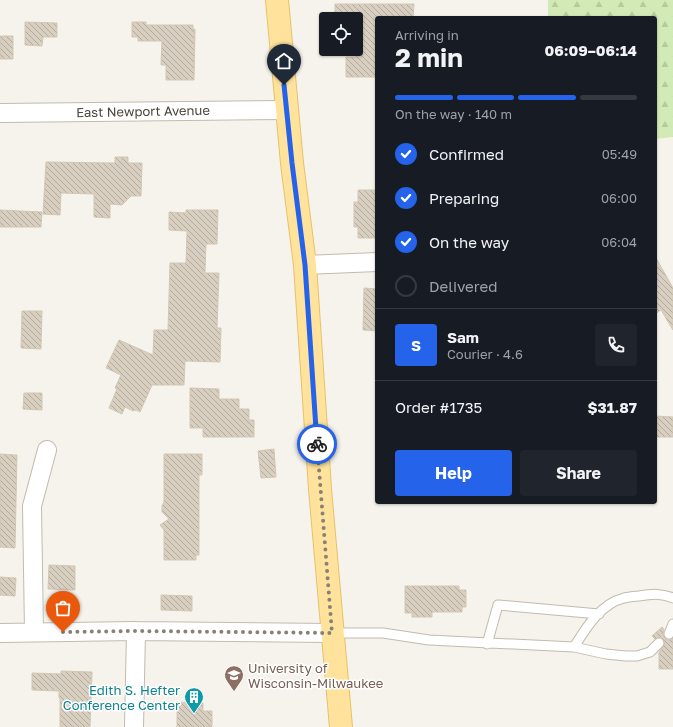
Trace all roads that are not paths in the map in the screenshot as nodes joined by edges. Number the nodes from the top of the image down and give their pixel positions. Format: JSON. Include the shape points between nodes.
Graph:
{"nodes":[{"id":1,"x":277,"y":0,"type":"edge"},
{"id":2,"x":287,"y":110,"type":"junction"},
{"id":3,"x":0,"y":113,"type":"edge"},
{"id":4,"x":375,"y":262,"type":"edge"},
{"id":5,"x":305,"y":265,"type":"junction"},
{"id":6,"x":47,"y":450,"type":"dead end"},
{"id":7,"x":673,"y":598,"type":"edge"},
{"id":8,"x":599,"y":614,"type":"junction"},
{"id":9,"x":673,"y":624,"type":"edge"},
{"id":10,"x":136,"y":631,"type":"junction"},
{"id":11,"x":34,"y":632,"type":"junction"},
{"id":12,"x":0,"y":633,"type":"edge"},
{"id":13,"x":332,"y":633,"type":"junction"},
{"id":14,"x":669,"y":634,"type":"dead end"},
{"id":15,"x":659,"y":643,"type":"dead end"},
{"id":16,"x":487,"y":644,"type":"junction"},
{"id":17,"x":574,"y":647,"type":"junction"},
{"id":18,"x":134,"y":727,"type":"edge"},
{"id":19,"x":341,"y":727,"type":"edge"}],
"edges":[{"from":1,"to":2,"type":"main road"},
{"from":2,"to":3,"type":"street","name":"East Newport Avenue"},
{"from":2,"to":5,"type":"main road"},
{"from":4,"to":5,"type":"street"},
{"from":5,"to":13,"type":"main road"},
{"from":6,"to":11,"type":"street","via":[[32,506]]},
{"from":7,"to":8,"type":"lane","via":[[664,594],[623,598],[606,606]]},
{"from":8,"to":16,"type":"lane","via":[[498,605]]},
{"from":8,"to":17,"type":"lane","via":[[588,625]]},
{"from":9,"to":14,"type":"lane"},
{"from":10,"to":11,"type":"street"},
{"from":10,"to":13,"type":"street"},
{"from":10,"to":18,"type":"street"},
{"from":11,"to":12,"type":"street"},
{"from":13,"to":16,"type":"lane","via":[[383,633],[429,640]]},
{"from":13,"to":19,"type":"main road"},
{"from":15,"to":17,"type":"lane","via":[[650,652],[637,656],[606,654]]},
{"from":16,"to":17,"type":"lane"}]}
